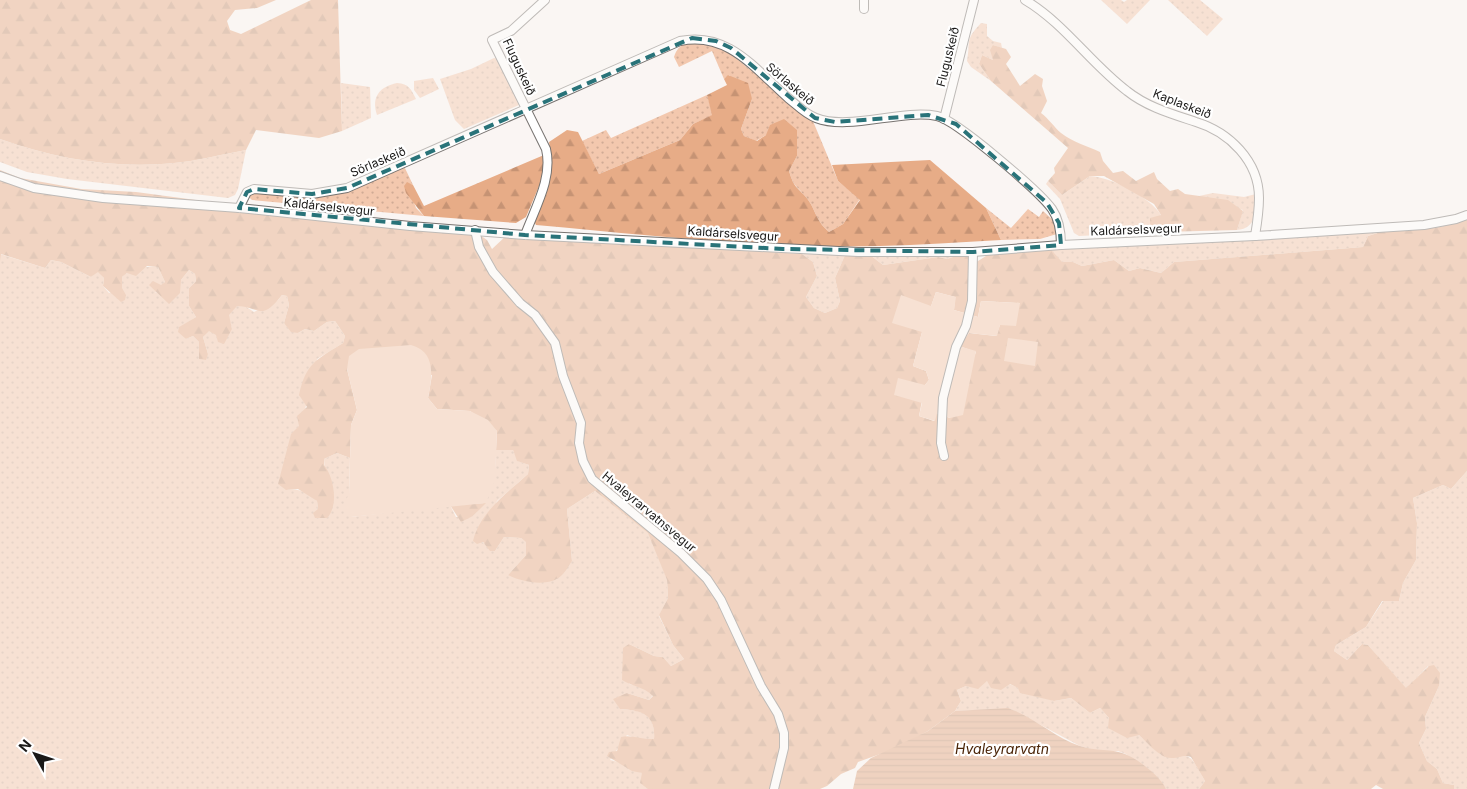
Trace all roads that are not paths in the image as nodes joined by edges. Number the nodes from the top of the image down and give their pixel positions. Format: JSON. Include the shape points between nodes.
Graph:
{"nodes":[{"id":1,"x":545,"y":0,"type":"edge"},
{"id":2,"x":864,"y":0,"type":"edge"},
{"id":3,"x":974,"y":0,"type":"edge"},
{"id":4,"x":1025,"y":0,"type":"edge"},
{"id":5,"x":864,"y":9,"type":"dead end"},
{"id":6,"x":526,"y":108,"type":"junction"},
{"id":7,"x":944,"y":119,"type":"junction"},
{"id":8,"x":0,"y":176,"type":"edge"},
{"id":9,"x":239,"y":208,"type":"junction"},
{"id":10,"x":1467,"y":215,"type":"edge"},
{"id":11,"x":475,"y":230,"type":"junction"},
{"id":12,"x":525,"y":235,"type":"junction"},
{"id":13,"x":1256,"y":236,"type":"junction"},
{"id":14,"x":1061,"y":245,"type":"junction"},
{"id":15,"x":973,"y":252,"type":"junction"},
{"id":16,"x":944,"y":456,"type":"dead end"},
{"id":17,"x":774,"y":789,"type":"edge"}],
"edges":[{"from":1,"to":6,"type":"street","name":"Fluguskeið","via":[[511,31],[492,40]]},
{"from":2,"to":5,"type":"street"},
{"from":3,"to":7,"type":"street","name":"Fluguskeið"},
{"from":4,"to":13,"type":"street","name":"Kaplaskeið","via":[[1047,16],[1131,95],[1162,111],[1216,130],[1240,149],[1256,177],[1259,197]]},
{"from":6,"to":7,"type":"street","name":"Sörlaskeið","via":[[680,40],[704,38],[731,48],[816,118],[836,122],[928,115]]},
{"from":6,"to":9,"type":"street","name":"Sörlaskeið","via":[[347,188],[312,194],[254,189],[247,192]]},
{"from":6,"to":12,"type":"street","via":[[549,161],[544,185]]},
{"from":7,"to":14,"type":"street","name":"Sörlaskeið","via":[[961,128],[1047,203],[1059,222]]},
{"from":8,"to":9,"type":"street","name":"Kaldárselsvegur","via":[[34,188],[64,193]]},
{"from":9,"to":11,"type":"street","name":"Kaldárselsvegur"},
{"from":10,"to":13,"type":"street","name":"Kaldárselsvegur","via":[[1424,225]]},
{"from":11,"to":12,"type":"street","name":"Kaldárselsvegur"},
{"from":11,"to":17,"type":"street","name":"Hvaleyrarvatnsvegur","via":[[479,247],[493,272],[535,315],[556,343],[563,376],[581,423],[579,444],[583,461],[592,479],[681,552],[707,579],[721,600],[761,686],[778,714],[784,733],[784,748]]},
{"from":12,"to":15,"type":"street","name":"Kaldárselsvegur","via":[[858,252]]},
{"from":13,"to":14,"type":"street","name":"Kaldárselsvegur"},
{"from":14,"to":15,"type":"street","name":"Kaldárselsvegur"},
{"from":15,"to":16,"type":"street","via":[[972,301],[943,398],[941,444]]}]}
